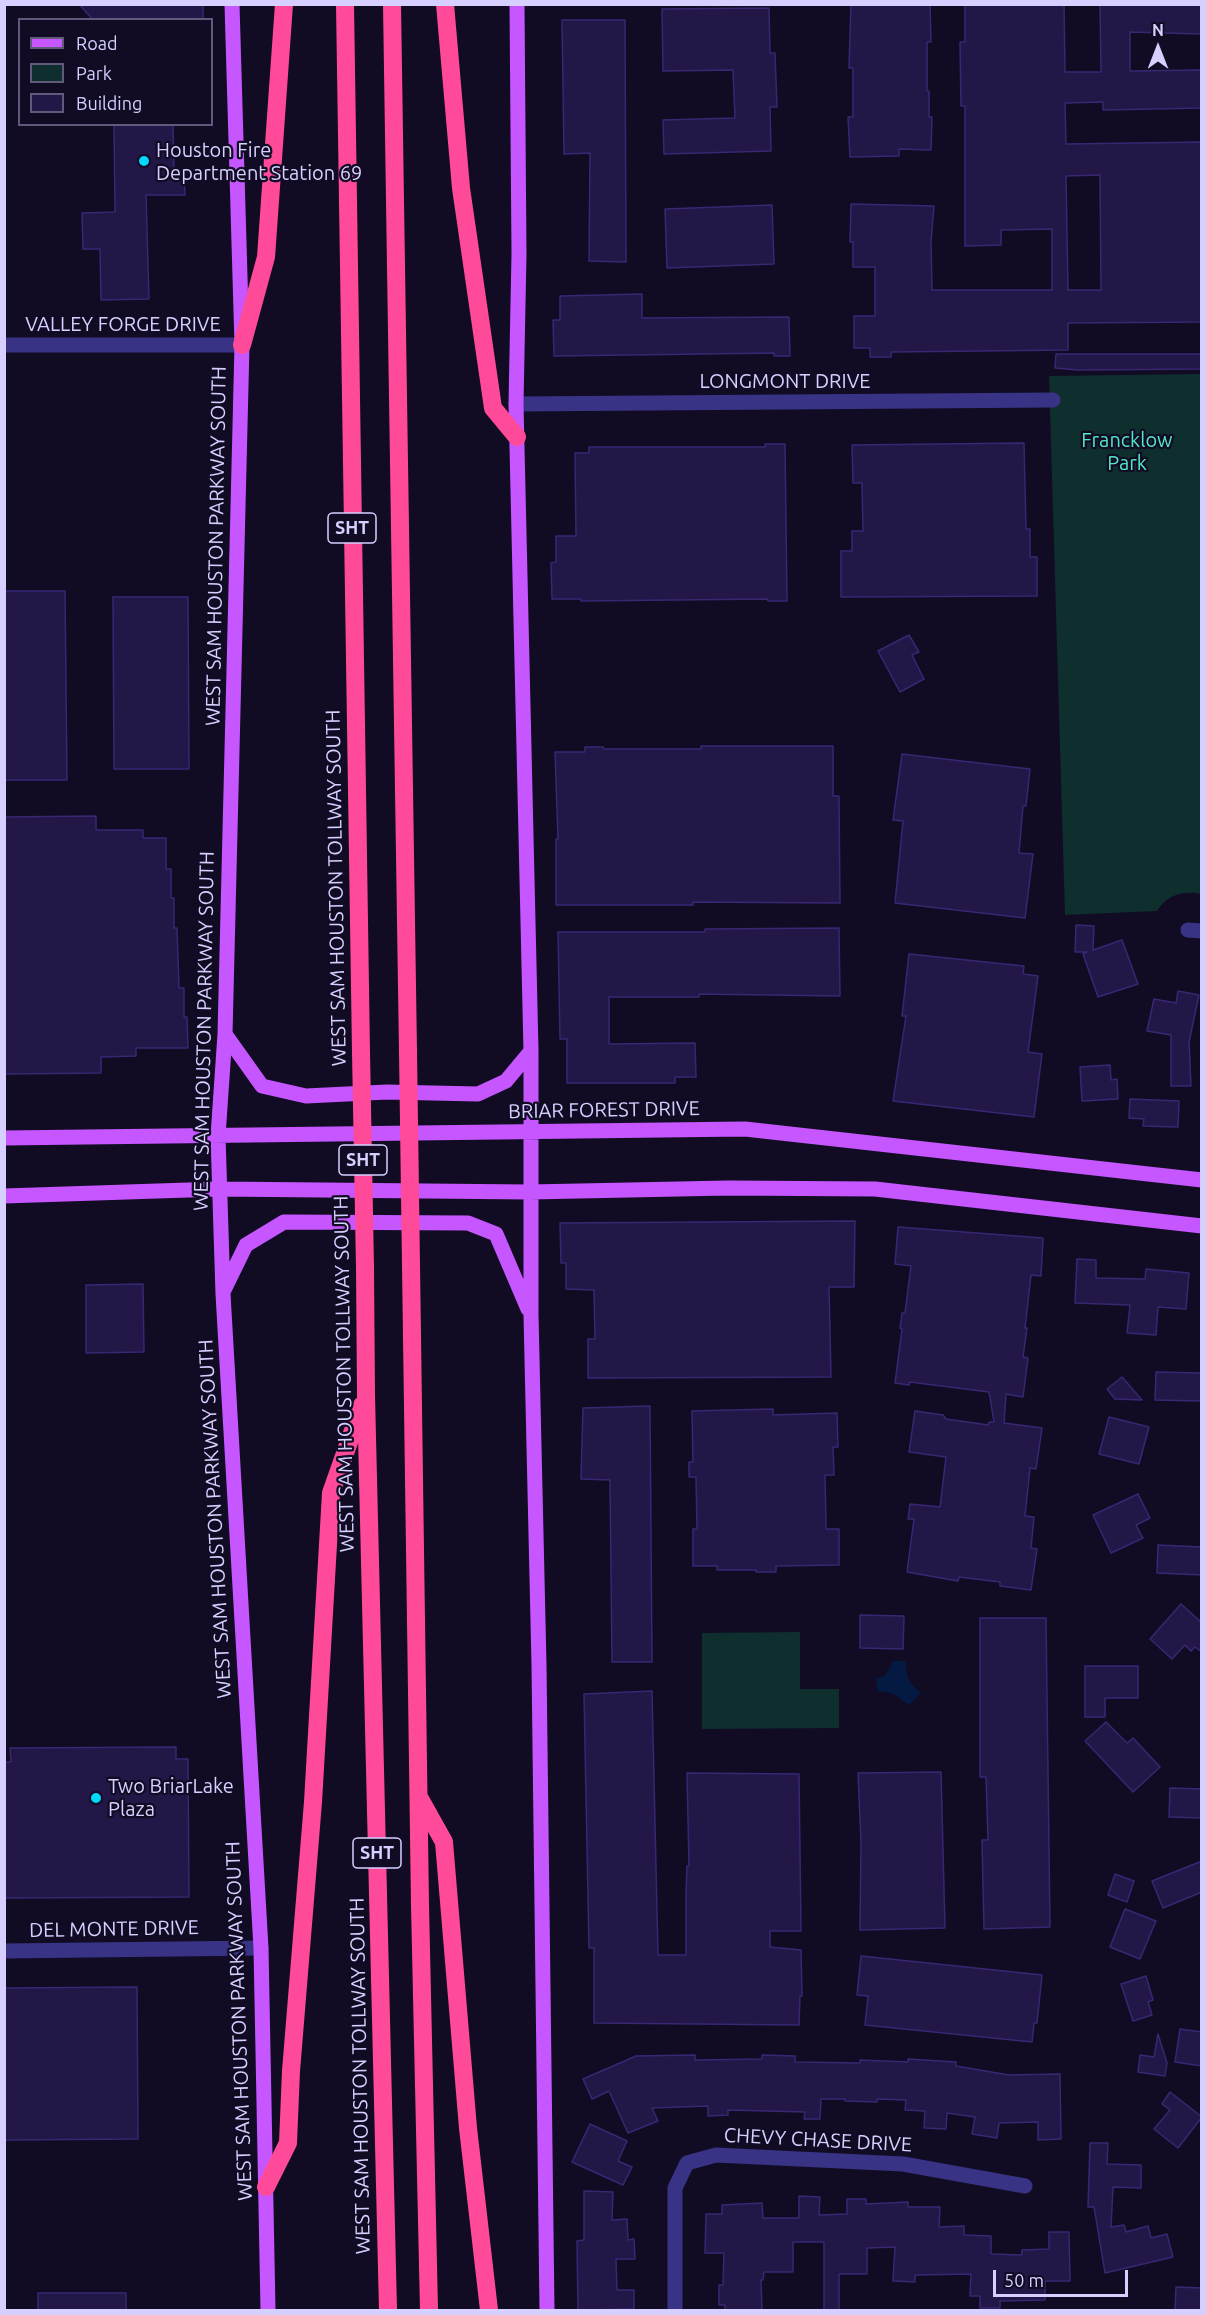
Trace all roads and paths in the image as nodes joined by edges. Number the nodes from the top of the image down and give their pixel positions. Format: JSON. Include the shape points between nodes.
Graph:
{"nodes":[{"id":1,"x":232,"y":4,"type":"edge"},
{"id":2,"x":284,"y":4,"type":"edge"},
{"id":3,"x":345,"y":4,"type":"edge"},
{"id":4,"x":392,"y":4,"type":"edge"},
{"id":5,"x":445,"y":4,"type":"edge"},
{"id":6,"x":516,"y":4,"type":"edge"},
{"id":7,"x":4,"y":345,"type":"edge"},
{"id":8,"x":242,"y":345,"type":"junction"},
{"id":9,"x":1053,"y":400,"type":"dead end"},
{"id":10,"x":516,"y":404,"type":"junction"},
{"id":11,"x":517,"y":436,"type":"junction"},
{"id":12,"x":225,"y":1034,"type":"junction"},
{"id":13,"x":531,"y":1051,"type":"junction"},
{"id":14,"x":531,"y":1132,"type":"junction"},
{"id":15,"x":218,"y":1136,"type":"junction"},
{"id":16,"x":4,"y":1138,"type":"edge"},
{"id":17,"x":1202,"y":1180,"type":"edge"},
{"id":18,"x":219,"y":1189,"type":"junction"},
{"id":19,"x":530,"y":1192,"type":"junction"},
{"id":20,"x":4,"y":1196,"type":"edge"},
{"id":21,"x":1202,"y":1226,"type":"edge"},
{"id":22,"x":223,"y":1294,"type":"junction"},
{"id":23,"x":531,"y":1315,"type":"junction"},
{"id":24,"x":366,"y":1395,"type":"junction"},
{"id":25,"x":418,"y":1797,"type":"junction"},
{"id":26,"x":261,"y":1948,"type":"junction"},
{"id":27,"x":4,"y":1951,"type":"edge"},
{"id":28,"x":1025,"y":2186,"type":"dead end"},
{"id":29,"x":266,"y":2187,"type":"junction"},
{"id":30,"x":268,"y":2310,"type":"edge"},
{"id":31,"x":388,"y":2310,"type":"edge"},
{"id":32,"x":429,"y":2310,"type":"edge"},
{"id":33,"x":489,"y":2310,"type":"edge"},
{"id":34,"x":547,"y":2310,"type":"edge"},
{"id":35,"x":675,"y":2310,"type":"edge"}],
"edges":[{"from":1,"to":8,"type":"main road","name":"WEST SAM HOUSTON PARKWAY SOUTH"},
{"from":2,"to":8,"type":"highway","via":[[266,257]]},
{"from":3,"to":24,"type":"highway","name":"WEST SAM HOUSTON TOLLWAY SOUTH","number":"SHT","bridge":true},
{"from":4,"to":25,"type":"highway","number":"SHT","bridge":true},
{"from":5,"to":11,"type":"highway","via":[[461,188],[494,408]]},
{"from":6,"to":10,"type":"main road"},
{"from":7,"to":8,"type":"street","name":"VALLEY FORGE DRIVE"},
{"from":8,"to":12,"type":"main road","name":"WEST SAM HOUSTON PARKWAY SOUTH"},
{"from":9,"to":10,"type":"street","name":"LONGMONT DRIVE"},
{"from":10,"to":11,"type":"main road"},
{"from":11,"to":13,"type":"main road"},
{"from":12,"to":13,"type":"main road","via":[[262,1086],[306,1096],[387,1092],[478,1094],[506,1081]]},
{"from":12,"to":15,"type":"main road","name":"WEST SAM HOUSTON PARKWAY SOUTH"},
{"from":13,"to":14,"type":"main road"},
{"from":14,"to":15,"type":"main road","name":"BRIAR FOREST DRIVE"},
{"from":14,"to":17,"type":"main road","name":"BRIAR FOREST DRIVE","via":[[745,1130]]},
{"from":14,"to":19,"type":"main road"},
{"from":15,"to":16,"type":"main road","name":"BRIAR FOREST DRIVE"},
{"from":15,"to":18,"type":"main road","name":"WEST SAM HOUSTON PARKWAY SOUTH"},
{"from":18,"to":19,"type":"main road"},
{"from":18,"to":20,"type":"main road"},
{"from":18,"to":22,"type":"main road","name":"WEST SAM HOUSTON PARKWAY SOUTH"},
{"from":19,"to":21,"type":"main road","via":[[875,1189]]},
{"from":19,"to":23,"type":"main road"},
{"from":22,"to":23,"type":"main road","via":[[246,1245],[284,1222],[468,1223],[496,1234]]},
{"from":22,"to":26,"type":"main road","name":"WEST SAM HOUSTON PARKWAY SOUTH"},
{"from":23,"to":34,"type":"main road"},
{"from":24,"to":29,"type":"highway","via":[[331,1493],[288,2143]]},
{"from":24,"to":31,"type":"highway","name":"WEST SAM HOUSTON TOLLWAY SOUTH","number":"SHT"},
{"from":25,"to":32,"type":"highway","number":"SHT"},
{"from":25,"to":33,"type":"highway","via":[[444,1842],[468,2128]]},
{"from":26,"to":27,"type":"street","name":"DEL MONTE DRIVE"},
{"from":26,"to":29,"type":"main road","name":"WEST SAM HOUSTON PARKWAY SOUTH"},
{"from":28,"to":35,"type":"street","name":"CHEVY CHASE DRIVE","via":[[903,2164],[716,2155],[687,2163],[675,2188]]},
{"from":29,"to":30,"type":"main road","name":"WEST SAM HOUSTON PARKWAY SOUTH"}]}
